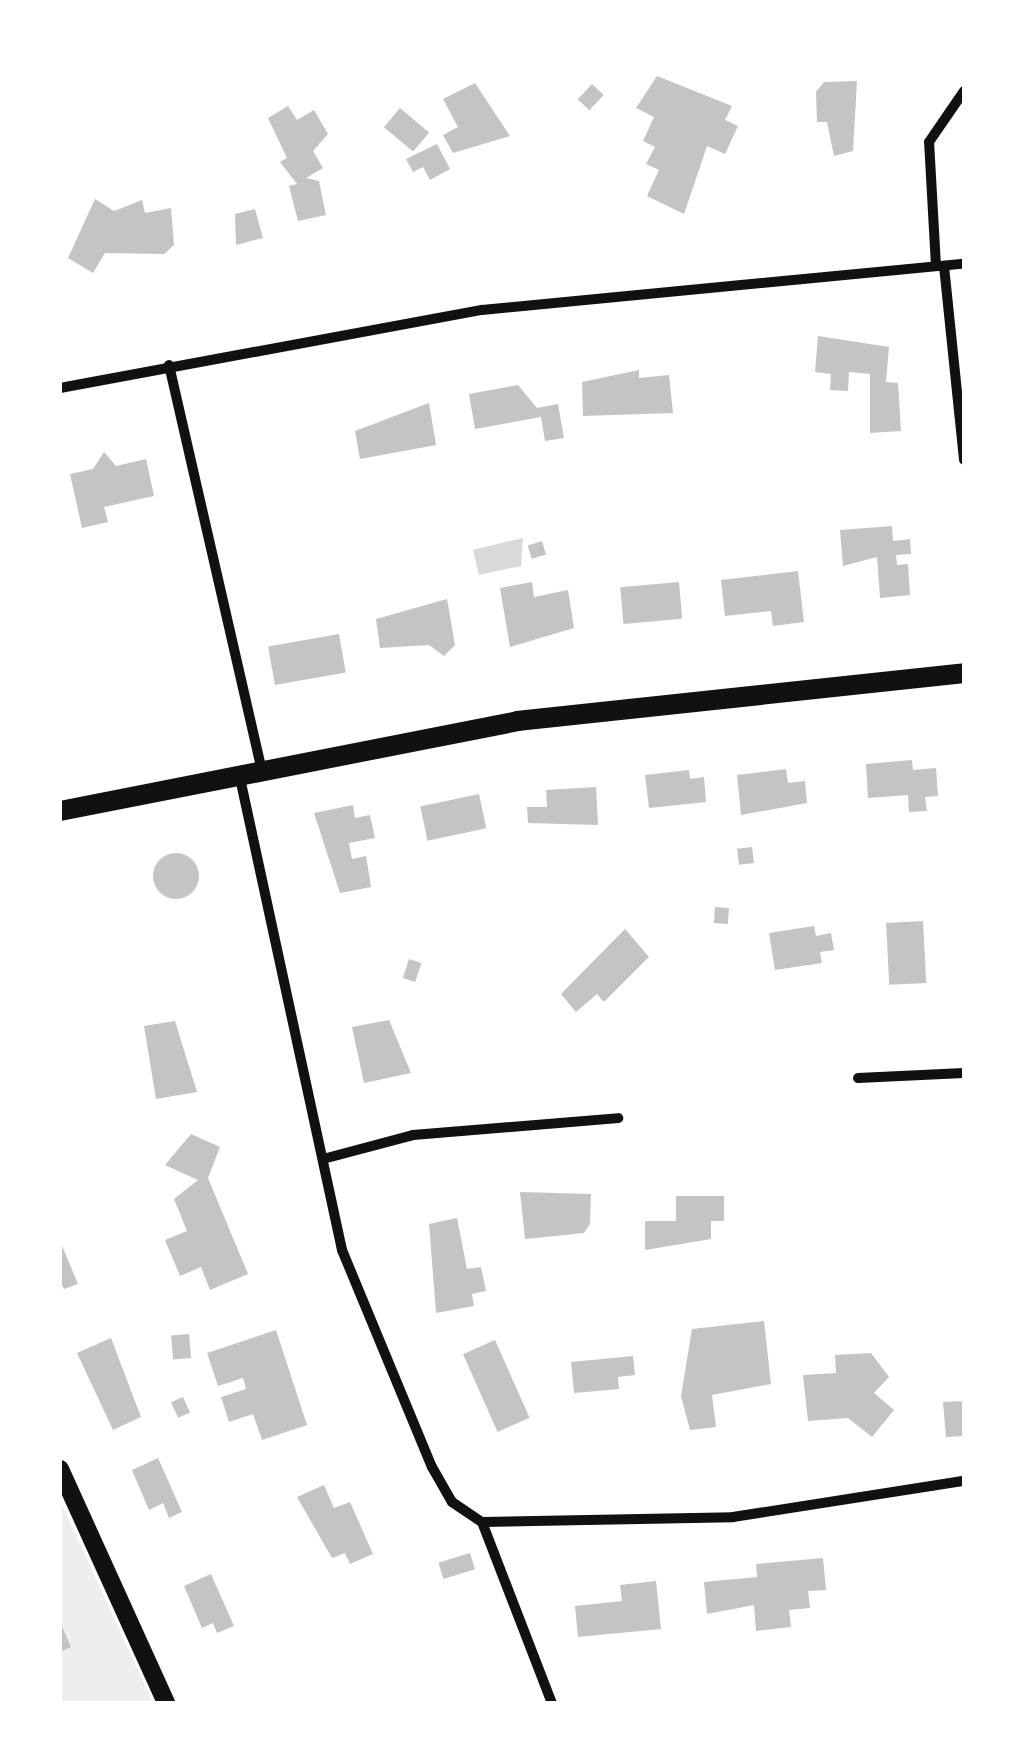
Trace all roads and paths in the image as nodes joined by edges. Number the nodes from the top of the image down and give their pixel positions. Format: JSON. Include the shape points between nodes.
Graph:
{"nodes":[{"id":1,"x":964,"y":91,"type":"edge"},
{"id":2,"x":964,"y":264,"type":"edge"},
{"id":3,"x":940,"y":266,"type":"junction"},
{"id":4,"x":168,"y":366,"type":"junction"},
{"id":5,"x":60,"y":388,"type":"edge"},
{"id":6,"x":964,"y":460,"type":"edge"},
{"id":7,"x":964,"y":672,"type":"edge"},
{"id":8,"x":262,"y":773,"type":"junction"},
{"id":9,"x":240,"y":778,"type":"junction"},
{"id":10,"x":60,"y":811,"type":"edge"},
{"id":11,"x":964,"y":1073,"type":"edge"},
{"id":12,"x":858,"y":1078,"type":"dead end"},
{"id":13,"x":618,"y":1118,"type":"dead end"},
{"id":14,"x":323,"y":1159,"type":"junction"},
{"id":15,"x":60,"y":1470,"type":"edge"},
{"id":16,"x":964,"y":1481,"type":"edge"},
{"id":17,"x":482,"y":1522,"type":"junction"},
{"id":18,"x":166,"y":1703,"type":"edge"},
{"id":19,"x":552,"y":1703,"type":"edge"}],
"edges":[{"from":1,"to":3,"type":"street","via":[[927,154]]},
{"from":2,"to":3,"type":"street"},
{"from":3,"to":4,"type":"street","via":[[482,310]]},
{"from":3,"to":6,"type":"street"},
{"from":4,"to":5,"type":"street"},
{"from":4,"to":8,"type":"street"},
{"from":7,"to":8,"type":"main road","via":[[517,721]]},
{"from":8,"to":9,"type":"main road"},
{"from":9,"to":10,"type":"main road"},
{"from":9,"to":14,"type":"street"},
{"from":11,"to":12,"type":"street"},
{"from":13,"to":14,"type":"street","via":[[413,1135]]},
{"from":14,"to":17,"type":"street","via":[[342,1250],[432,1467],[452,1502]]},
{"from":15,"to":18,"type":"street"},
{"from":16,"to":17,"type":"street","via":[[733,1518]]},
{"from":17,"to":19,"type":"street"}]}
